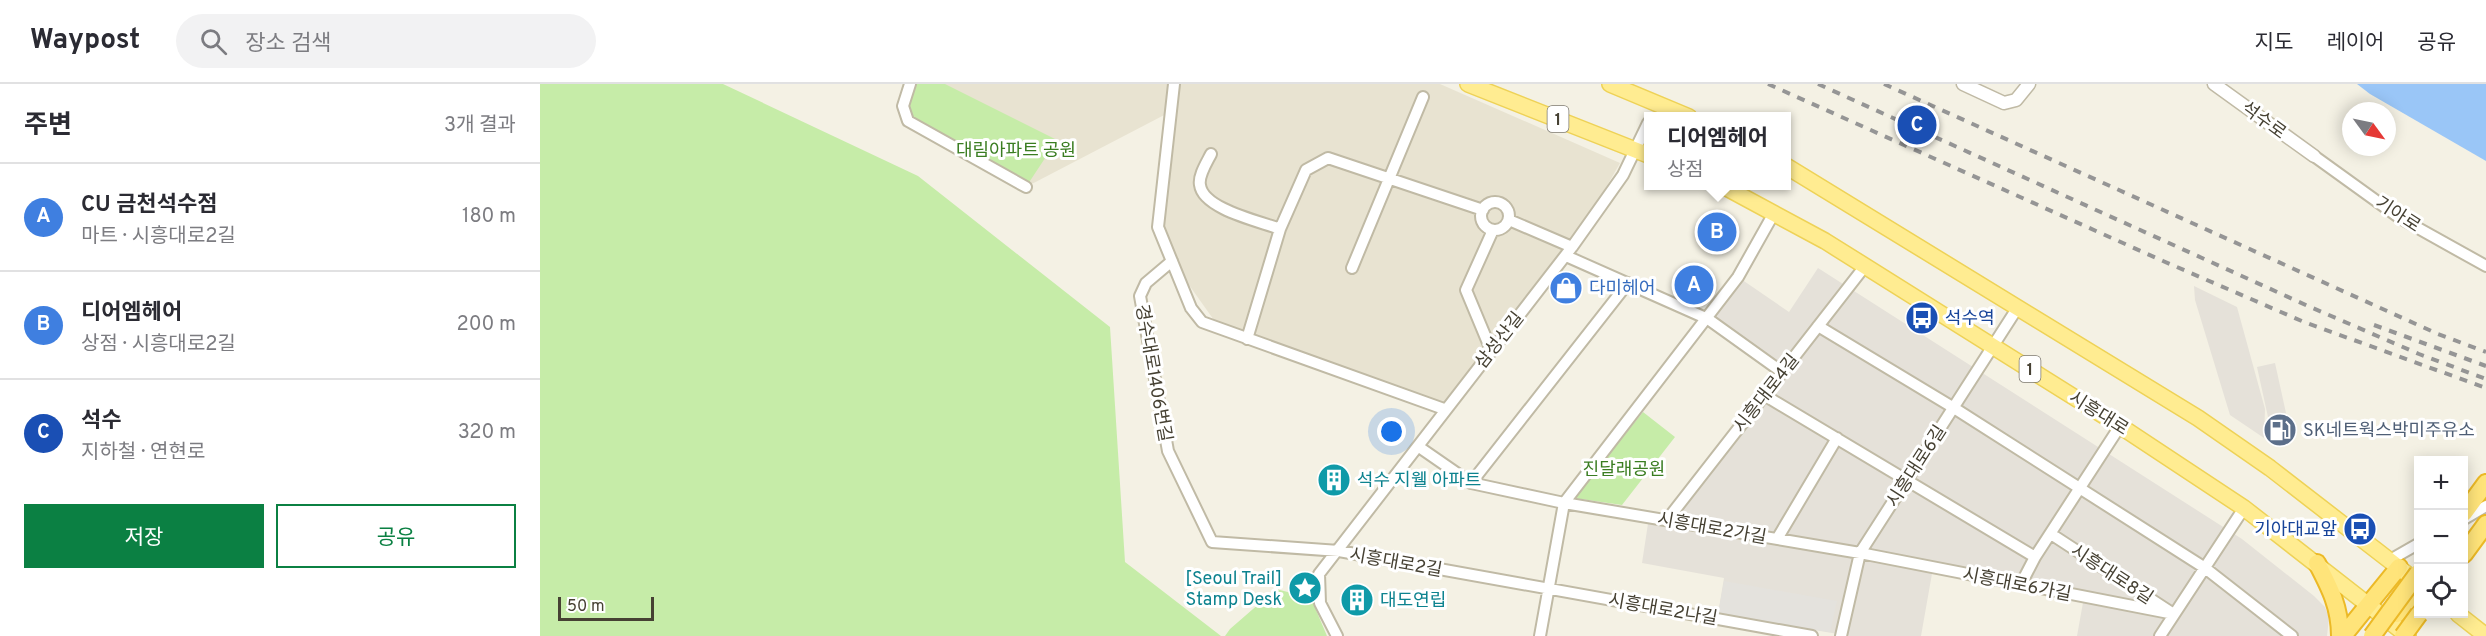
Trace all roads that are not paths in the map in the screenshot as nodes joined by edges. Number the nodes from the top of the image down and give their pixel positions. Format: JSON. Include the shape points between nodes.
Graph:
{"nodes":[{"id":1,"x":910,"y":84,"type":"edge"},
{"id":2,"x":1174,"y":84,"type":"edge"},
{"id":3,"x":1468,"y":84,"type":"edge"},
{"id":4,"x":1610,"y":84,"type":"edge"},
{"id":5,"x":1963,"y":84,"type":"edge"},
{"id":6,"x":2029,"y":84,"type":"edge"},
{"id":7,"x":2214,"y":84,"type":"edge"},
{"id":8,"x":1422,"y":97,"type":"dead end"},
{"id":9,"x":1654,"y":110,"type":"edge"},
{"id":10,"x":1642,"y":152,"type":"edge"},
{"id":11,"x":1211,"y":154,"type":"dead end"},
{"id":12,"x":2314,"y":156,"type":"joint"},
{"id":13,"x":1791,"y":169,"type":"edge"},
{"id":14,"x":1389,"y":179,"type":"junction"},
{"id":15,"x":1026,"y":187,"type":"dead end"},
{"id":16,"x":1731,"y":190,"type":"edge"},
{"id":17,"x":1483,"y":210,"type":"junction"},
{"id":18,"x":1774,"y":213,"type":"junction"},
{"id":19,"x":1509,"y":220,"type":"junction"},
{"id":20,"x":1280,"y":229,"type":"junction"},
{"id":21,"x":1493,"y":230,"type":"junction"},
{"id":22,"x":1569,"y":251,"type":"junction"},
{"id":23,"x":1172,"y":261,"type":"junction"},
{"id":24,"x":1865,"y":266,"type":"junction"},
{"id":25,"x":2486,"y":266,"type":"edge"},
{"id":26,"x":1352,"y":268,"type":"dead end"},
{"id":27,"x":1628,"y":283,"type":"junction"},
{"id":28,"x":2018,"y":307,"type":"junction"},
{"id":29,"x":1708,"y":319,"type":"junction"},
{"id":30,"x":1818,"y":326,"type":"junction"},
{"id":31,"x":1247,"y":339,"type":"junction"},
{"id":32,"x":1993,"y":346,"type":"junction"},
{"id":33,"x":1491,"y":350,"type":"junction"},
{"id":34,"x":1782,"y":372,"type":"junction"},
{"id":35,"x":1764,"y":395,"type":"junction"},
{"id":36,"x":1954,"y":408,"type":"junction"},
{"id":37,"x":1444,"y":410,"type":"junction"},
{"id":38,"x":2120,"y":426,"type":"junction"},
{"id":39,"x":1838,"y":438,"type":"junction"},
{"id":40,"x":1419,"y":447,"type":"junction"},
{"id":41,"x":1907,"y":480,"type":"junction"},
{"id":42,"x":1471,"y":483,"type":"junction"},
{"id":43,"x":2486,"y":483,"type":"edge"},
{"id":44,"x":2079,"y":489,"type":"junction"},
{"id":45,"x":1564,"y":503,"type":"junction"},
{"id":46,"x":2486,"y":506,"type":"edge"},
{"id":47,"x":2244,"y":508,"type":"junction"},
{"id":48,"x":2465,"y":510,"type":"edge"},
{"id":49,"x":2468,"y":516,"type":"edge"},
{"id":50,"x":1667,"y":520,"type":"junction"},
{"id":51,"x":2486,"y":524,"type":"edge"},
{"id":52,"x":2051,"y":534,"type":"junction"},
{"id":53,"x":1777,"y":539,"type":"junction"},
{"id":54,"x":2414,"y":547,"type":"edge"},
{"id":55,"x":2468,"y":547,"type":"edge"},
{"id":56,"x":1339,"y":551,"type":"junction"},
{"id":57,"x":1860,"y":553,"type":"junction"},
{"id":58,"x":2035,"y":557,"type":"junction"},
{"id":59,"x":2317,"y":563,"type":"junction"},
{"id":60,"x":2394,"y":563,"type":"junction"},
{"id":61,"x":2205,"y":568,"type":"junction"},
{"id":62,"x":2414,"y":578,"type":"edge"},
{"id":63,"x":2414,"y":581,"type":"edge"},
{"id":64,"x":2021,"y":584,"type":"junction"},
{"id":65,"x":1548,"y":588,"type":"junction"},
{"id":66,"x":2414,"y":590,"type":"edge"},
{"id":67,"x":2368,"y":604,"type":"junction"},
{"id":68,"x":2174,"y":614,"type":"junction"},
{"id":69,"x":2416,"y":618,"type":"edge"},
{"id":70,"x":2463,"y":618,"type":"edge"},
{"id":71,"x":2391,"y":622,"type":"junction"},
{"id":72,"x":2162,"y":635,"type":"edge"},
{"id":73,"x":1337,"y":636,"type":"edge"},
{"id":74,"x":1540,"y":636,"type":"edge"},
{"id":75,"x":1812,"y":636,"type":"edge"},
{"id":76,"x":1841,"y":636,"type":"edge"},
{"id":77,"x":2292,"y":636,"type":"edge"},
{"id":78,"x":2342,"y":636,"type":"edge"},
{"id":79,"x":2372,"y":636,"type":"edge"},
{"id":80,"x":2380,"y":636,"type":"edge"},
{"id":81,"x":2403,"y":636,"type":"edge"},
{"id":82,"x":2408,"y":636,"type":"edge"},
{"id":83,"x":2486,"y":636,"type":"edge"}],
"edges":[{"from":1,"to":15,"type":"street","via":[[903,106],[908,121]]},
{"from":2,"to":23,"type":"street","via":[[1158,227]]},
{"from":3,"to":10,"type":"main road","number":"1"},
{"from":4,"to":9,"type":"main road"},
{"from":5,"to":6,"type":"street","via":[[2004,104],[2016,100]]},
{"from":7,"to":12,"type":"street","name":"석수로"},
{"from":8,"to":14,"type":"street"},
{"from":10,"to":22,"type":"street","name":"삼성산길"},
{"from":11,"to":20,"type":"street","via":[[1199,183],[1210,203]]},
{"from":12,"to":25,"type":"street","name":"기아로","via":[[2400,218]]},
{"from":13,"to":28,"type":"main road"},
{"from":14,"to":17,"type":"street"},
{"from":14,"to":20,"type":"street","via":[[1328,158],[1306,170]]},
{"from":14,"to":26,"type":"street"},
{"from":16,"to":18,"type":"main road","number":"1"},
{"from":17,"to":19,"type":"street","via":[[1498,202],[1508,211]]},
{"from":17,"to":21,"type":"street","via":[[1483,222]]},
{"from":18,"to":24,"type":"main road","name":"시흥대로","number":"1"},
{"from":18,"to":29,"type":"street","via":[[1738,277]]},
{"from":19,"to":21,"type":"street","via":[[1501,229]]},
{"from":19,"to":22,"type":"street"},
{"from":20,"to":31,"type":"street"},
{"from":21,"to":33,"type":"street","via":[[1466,290]]},
{"from":22,"to":27,"type":"street"},
{"from":22,"to":33,"type":"street","name":"삼성산길"},
{"from":23,"to":31,"type":"street","via":[[1191,308],[1202,322]]},
{"from":23,"to":56,"type":"street","name":"경수대로1406번길","via":[[1146,283],[1140,296],[1168,451],[1212,542]]},
{"from":24,"to":30,"type":"street","name":"시흥대로4길"},
{"from":24,"to":32,"type":"main road","name":"시흥대로","number":"1"},
{"from":27,"to":29,"type":"street"},
{"from":27,"to":42,"type":"street"},
{"from":28,"to":32,"type":"street","name":"시흥대로6길"},
{"from":28,"to":60,"type":"main road","via":[[2198,418]]},
{"from":29,"to":34,"type":"street"},
{"from":29,"to":45,"type":"street"},
{"from":30,"to":34,"type":"street","name":"시흥대로4길"},
{"from":30,"to":36,"type":"street"},
{"from":31,"to":37,"type":"street"},
{"from":32,"to":36,"type":"street","name":"시흥대로6길"},
{"from":32,"to":38,"type":"main road","name":"시흥대로","number":"1"},
{"from":33,"to":37,"type":"street","name":"삼성산길"},
{"from":34,"to":35,"type":"street","name":"시흥대로4길"},
{"from":35,"to":39,"type":"street"},
{"from":35,"to":50,"type":"street","name":"시흥대로4길"},
{"from":36,"to":41,"type":"street","name":"시흥대로6길"},
{"from":36,"to":44,"type":"street"},
{"from":37,"to":40,"type":"street","name":"삼성산길"},
{"from":38,"to":44,"type":"street"},
{"from":38,"to":47,"type":"main road","name":"시흥대로","number":"1"},
{"from":39,"to":41,"type":"street"},
{"from":39,"to":53,"type":"street"},
{"from":40,"to":42,"type":"street"},
{"from":40,"to":56,"type":"street","name":"삼성산길"},
{"from":41,"to":57,"type":"street","name":"시흥대로6길"},
{"from":41,"to":58,"type":"street"},
{"from":42,"to":45,"type":"street"},
{"from":43,"to":48,"type":"highway"},
{"from":44,"to":52,"type":"street"},
{"from":44,"to":61,"type":"street"},
{"from":45,"to":50,"type":"street","name":"시흥대로2가길"},
{"from":45,"to":65,"type":"street"},
{"from":46,"to":49,"type":"street"},
{"from":47,"to":59,"type":"main road","name":"시흥대로","number":"1"},
{"from":47,"to":61,"type":"street"},
{"from":50,"to":53,"type":"street","name":"시흥대로2가길"},
{"from":51,"to":55,"type":"highway"},
{"from":52,"to":58,"type":"street"},
{"from":52,"to":68,"type":"street","name":"시흥대로8길"},
{"from":53,"to":57,"type":"street","name":"시흥대로2가길"},
{"from":54,"to":60,"type":"street"},
{"from":56,"to":65,"type":"street","name":"시흥대로2길"},
{"from":56,"to":73,"type":"street","name":"시흥대로2길","via":[[1318,579],[1320,603]]},
{"from":57,"to":64,"type":"street","name":"시흥대로6가길"},
{"from":57,"to":76,"type":"street","name":"시흥대로6길"},
{"from":58,"to":64,"type":"street"},
{"from":59,"to":67,"type":"main road","name":"시흥대로","number":"1"},
{"from":59,"to":78,"type":"highway","via":[[2334,594]]},
{"from":60,"to":63,"type":"main road"},
{"from":60,"to":67,"type":"highway"},
{"from":61,"to":68,"type":"street"},
{"from":61,"to":77,"type":"street"},
{"from":62,"to":79,"type":"highway","bridge":true},
{"from":64,"to":68,"type":"street","name":"시흥대로6가길"},
{"from":65,"to":74,"type":"street"},
{"from":65,"to":75,"type":"street","name":"시흥대로2나길"},
{"from":66,"to":71,"type":"highway"},
{"from":67,"to":71,"type":"main road","name":"시흥대로","number":"1"},
{"from":67,"to":78,"type":"highway"},
{"from":68,"to":72,"type":"street"},
{"from":69,"to":81,"type":"highway","bridge":true},
{"from":70,"to":83,"type":"main road"},
{"from":71,"to":80,"type":"highway"},
{"from":71,"to":82,"type":"main road","name":"시흥대로","number":"1"}]}
